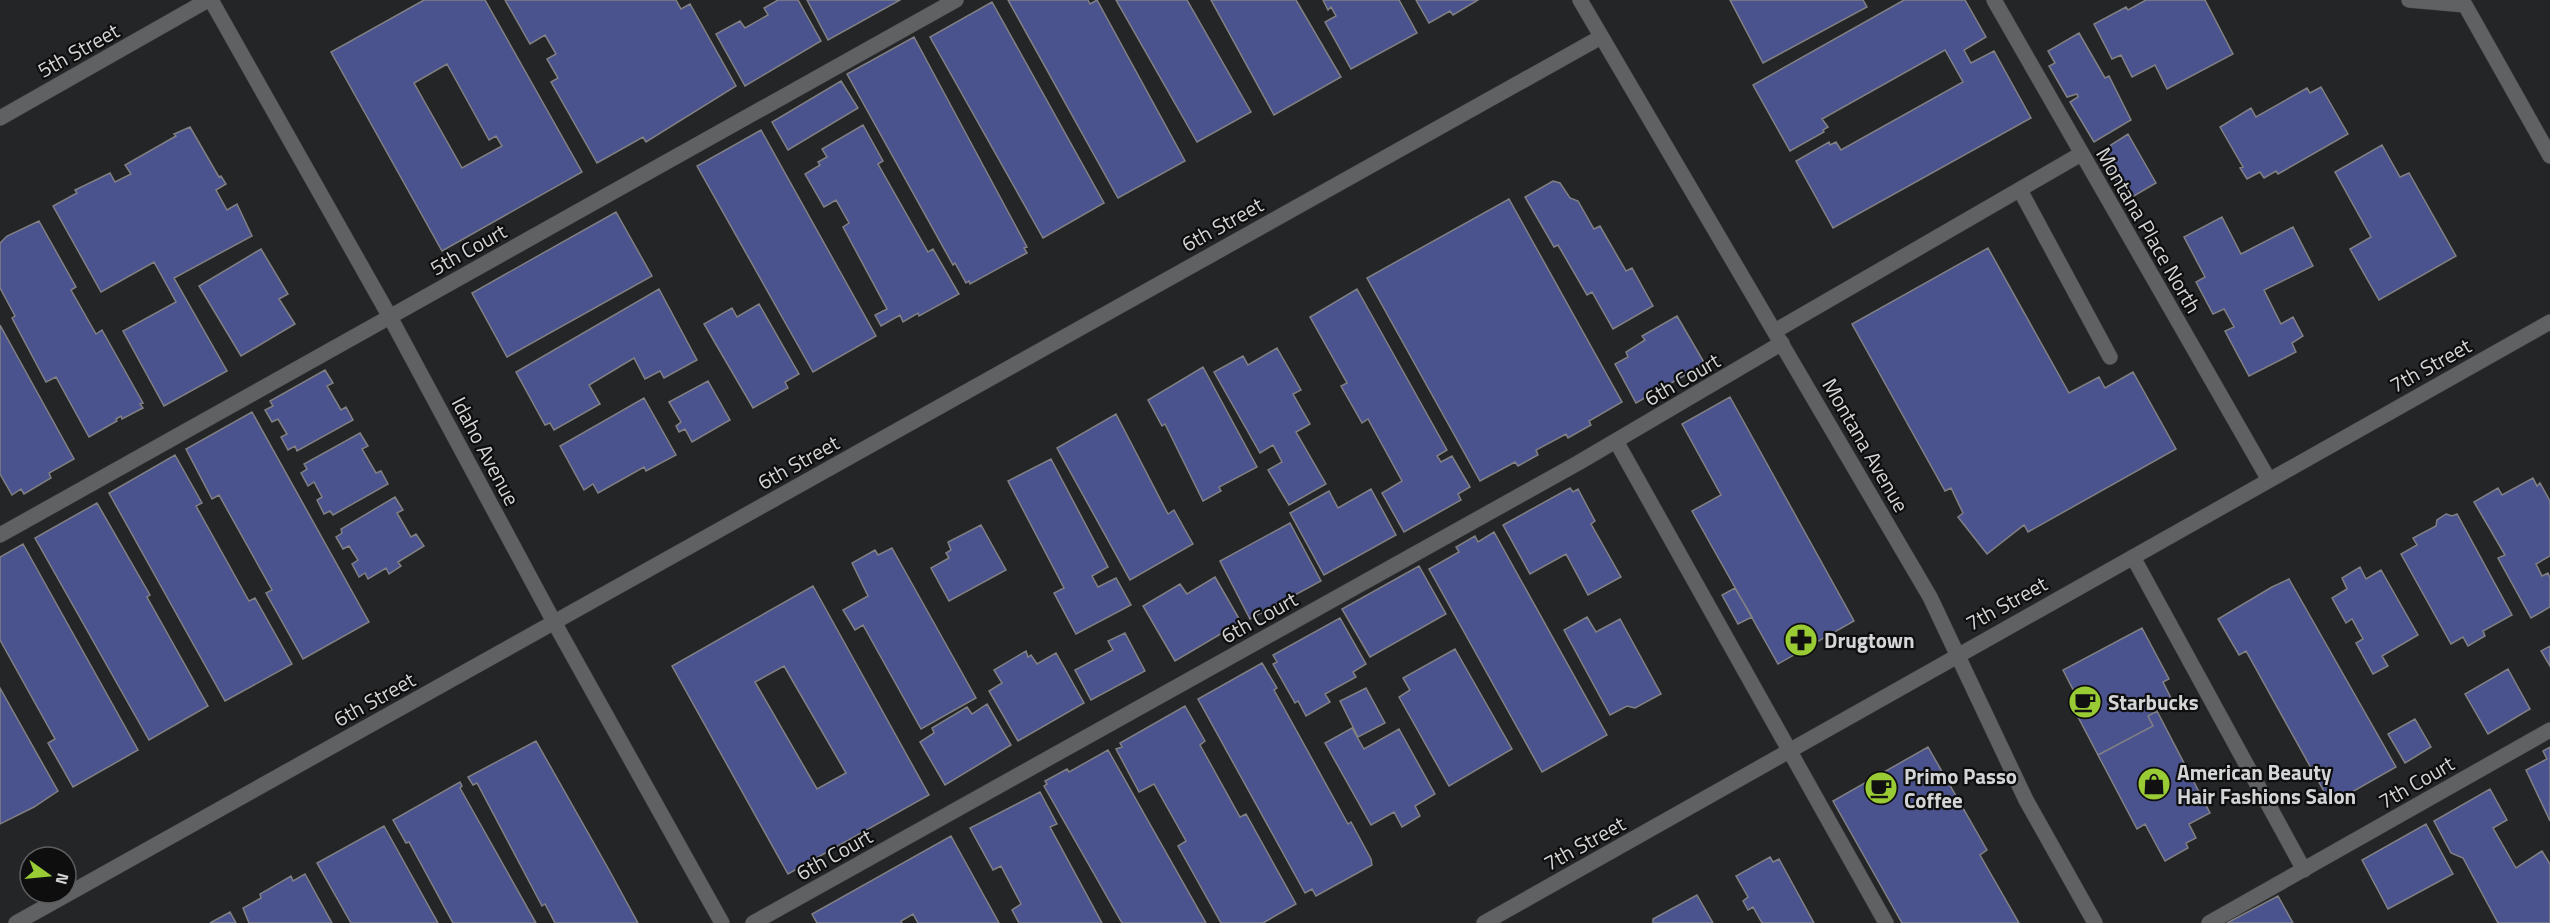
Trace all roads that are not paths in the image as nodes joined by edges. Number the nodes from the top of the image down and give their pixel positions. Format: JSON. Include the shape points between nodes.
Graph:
{"nodes":[{"id":1,"x":210,"y":0,"type":"edge"},
{"id":2,"x":956,"y":0,"type":"edge"},
{"id":3,"x":1580,"y":0,"type":"edge"},
{"id":4,"x":1994,"y":0,"type":"edge"},
{"id":5,"x":2409,"y":0,"type":"edge"},
{"id":6,"x":2466,"y":3,"type":"edge"},
{"id":7,"x":1600,"y":37,"type":"junction"},
{"id":8,"x":0,"y":118,"type":"edge"},
{"id":9,"x":2081,"y":154,"type":"junction"},
{"id":10,"x":2550,"y":156,"type":"edge"},
{"id":11,"x":2020,"y":190,"type":"junction"},
{"id":12,"x":390,"y":316,"type":"junction"},
{"id":13,"x":2550,"y":322,"type":"edge"},
{"id":14,"x":1779,"y":337,"type":"junction"},
{"id":15,"x":2110,"y":357,"type":"dead end"},
{"id":16,"x":1616,"y":441,"type":"junction"},
{"id":17,"x":2269,"y":480,"type":"junction"},
{"id":18,"x":0,"y":535,"type":"edge"},
{"id":19,"x":2133,"y":557,"type":"junction"},
{"id":20,"x":554,"y":622,"type":"junction"},
{"id":21,"x":1958,"y":654,"type":"junction"},
{"id":22,"x":2550,"y":730,"type":"edge"},
{"id":23,"x":1789,"y":752,"type":"junction"},
{"id":24,"x":2304,"y":870,"type":"junction"},
{"id":25,"x":16,"y":923,"type":"edge"},
{"id":26,"x":722,"y":923,"type":"edge"},
{"id":27,"x":753,"y":923,"type":"edge"},
{"id":28,"x":1484,"y":923,"type":"edge"},
{"id":29,"x":1886,"y":923,"type":"edge"},
{"id":30,"x":2095,"y":923,"type":"edge"},
{"id":31,"x":2209,"y":923,"type":"edge"}],
"edges":[{"from":1,"to":8,"type":"street","name":"5th Street"},
{"from":1,"to":12,"type":"street","name":"Idaho Avenue"},
{"from":2,"to":12,"type":"street","name":"5th Court"},
{"from":3,"to":7,"type":"street","name":"Montana Avenue"},
{"from":4,"to":9,"type":"street","name":"Montana Place North"},
{"from":5,"to":6,"type":"street"},
{"from":6,"to":10,"type":"street"},
{"from":7,"to":14,"type":"street","name":"Montana Avenue"},
{"from":7,"to":20,"type":"street","name":"6th Street"},
{"from":9,"to":11,"type":"street","name":"6th Court"},
{"from":9,"to":17,"type":"street","name":"Montana Place North"},
{"from":11,"to":14,"type":"street","name":"6th Court"},
{"from":11,"to":15,"type":"street"},
{"from":12,"to":18,"type":"street","name":"5th Court"},
{"from":12,"to":20,"type":"street","name":"Idaho Avenue"},
{"from":13,"to":17,"type":"street","name":"7th Street"},
{"from":14,"to":16,"type":"street","name":"6th Court"},
{"from":14,"to":21,"type":"street","name":"Montana Avenue","via":[[1930,597]]},
{"from":16,"to":23,"type":"street"},
{"from":16,"to":27,"type":"street","name":"6th Court"},
{"from":17,"to":19,"type":"street","name":"7th Street"},
{"from":19,"to":21,"type":"street","name":"7th Street"},
{"from":19,"to":24,"type":"street"},
{"from":20,"to":25,"type":"street","name":"6th Street"},
{"from":20,"to":26,"type":"street","name":"Idaho Avenue"},
{"from":21,"to":23,"type":"street","name":"7th Street"},
{"from":21,"to":30,"type":"street","name":"Montana Avenue","via":[[2026,800]]},
{"from":22,"to":24,"type":"street","name":"7th Court"},
{"from":23,"to":28,"type":"street","name":"7th Street"},
{"from":23,"to":29,"type":"street"},
{"from":24,"to":31,"type":"street","name":"7th Court"}]}
